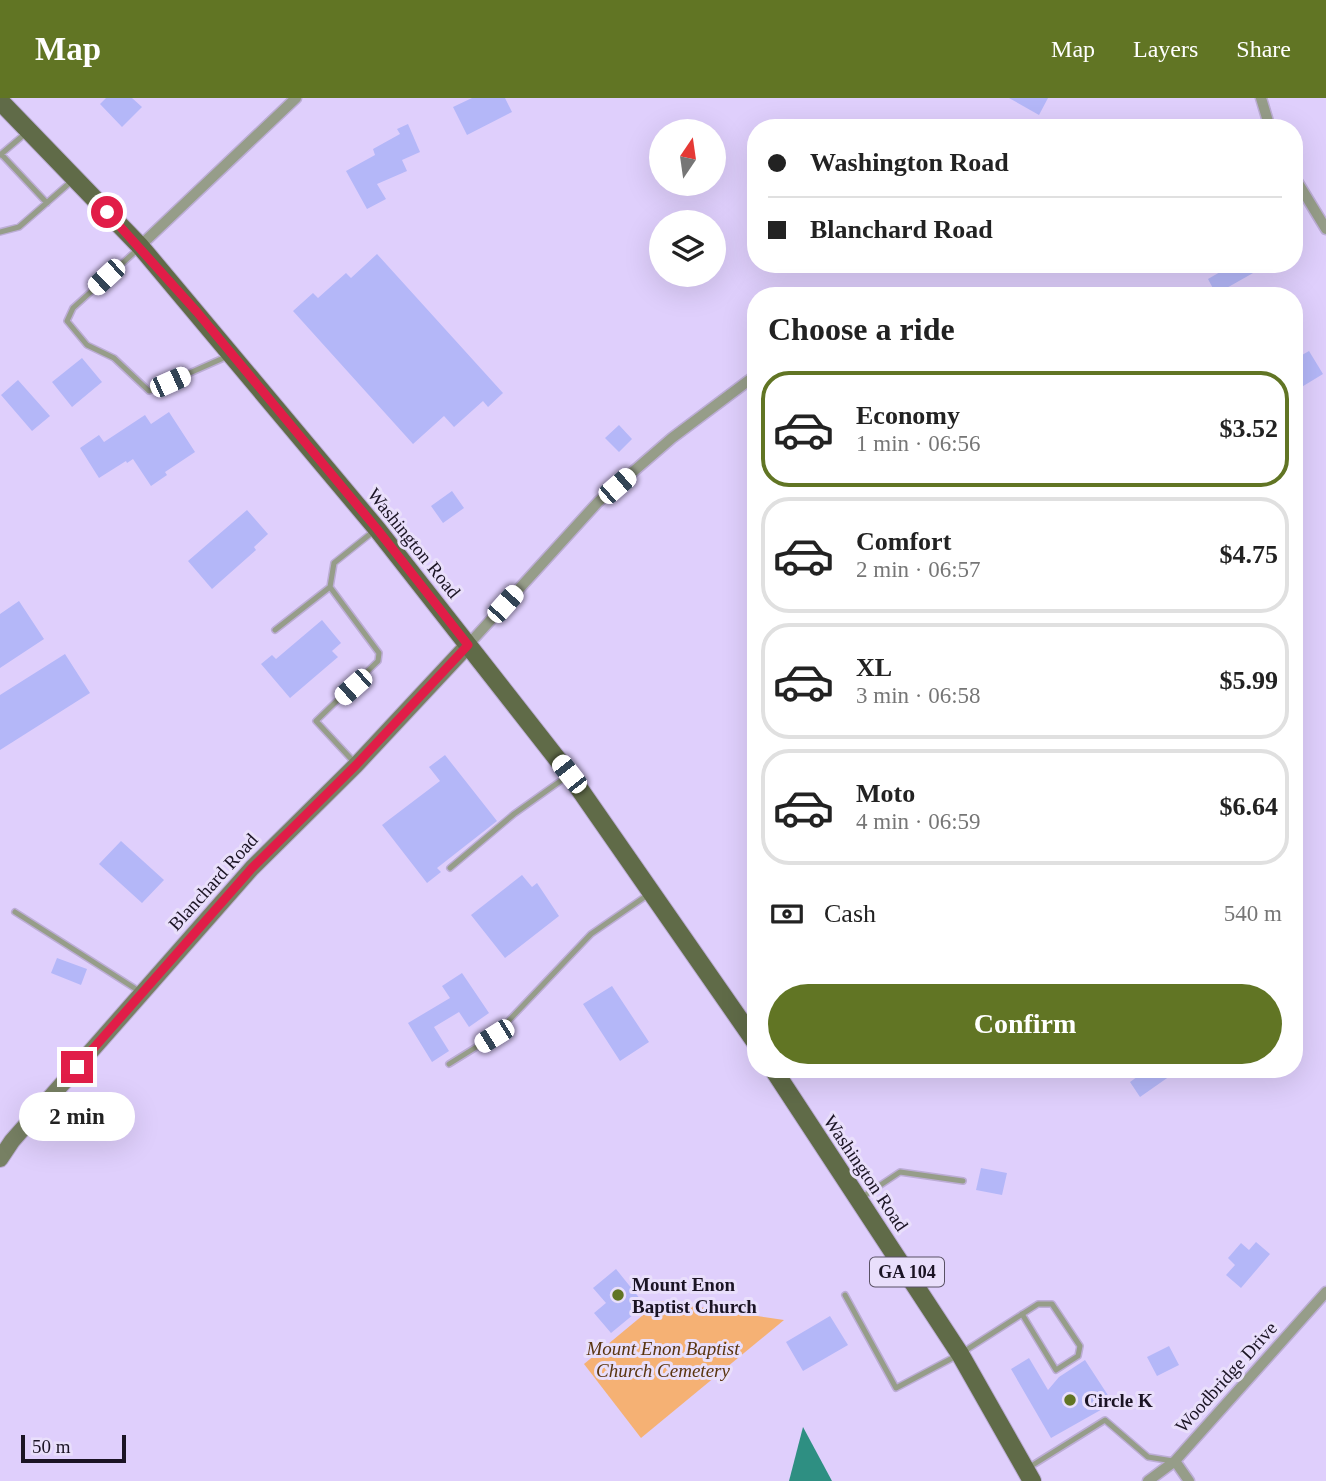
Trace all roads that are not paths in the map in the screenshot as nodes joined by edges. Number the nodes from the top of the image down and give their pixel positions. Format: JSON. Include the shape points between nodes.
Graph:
{"nodes":[{"id":1,"x":296,"y":98,"type":"edge"},
{"id":2,"x":1261,"y":98,"type":"edge"},
{"id":3,"x":0,"y":101,"type":"edge"},
{"id":4,"x":1267,"y":119,"type":"edge"},
{"id":5,"x":29,"y":131,"type":"junction"},
{"id":6,"x":1,"y":155,"type":"edge"},
{"id":7,"x":75,"y":178,"type":"junction"},
{"id":8,"x":1303,"y":191,"type":"edge"},
{"id":9,"x":47,"y":203,"type":"junction"},
{"id":10,"x":1326,"y":229,"type":"edge"},
{"id":11,"x":0,"y":232,"type":"edge"},
{"id":12,"x":140,"y":246,"type":"junction"},
{"id":13,"x":232,"y":355,"type":"junction"},
{"id":14,"x":747,"y":382,"type":"edge"},
{"id":15,"x":377,"y":529,"type":"junction"},
{"id":16,"x":330,"y":587,"type":"junction"},
{"id":17,"x":275,"y":630,"type":"dead end"},
{"id":18,"x":468,"y":645,"type":"junction"},
{"id":19,"x":356,"y":765,"type":"junction"},
{"id":20,"x":569,"y":774,"type":"junction"},
{"id":21,"x":450,"y":868,"type":"dead end"},
{"id":22,"x":652,"y":892,"type":"junction"},
{"id":23,"x":15,"y":912,"type":"dead end"},
{"id":24,"x":142,"y":993,"type":"junction"},
{"id":25,"x":747,"y":1031,"type":"edge"},
{"id":26,"x":449,"y":1065,"type":"dead end"},
{"id":27,"x":779,"y":1078,"type":"edge"},
{"id":28,"x":0,"y":1159,"type":"edge"},
{"id":29,"x":963,"y":1181,"type":"dead end"},
{"id":30,"x":859,"y":1200,"type":"junction"},
{"id":31,"x":1326,"y":1292,"type":"edge"},
{"id":32,"x":845,"y":1295,"type":"dead end"},
{"id":33,"x":1022,"y":1314,"type":"junction"},
{"id":34,"x":960,"y":1354,"type":"junction"},
{"id":35,"x":1175,"y":1461,"type":"junction"},
{"id":36,"x":1029,"y":1475,"type":"edge"},
{"id":37,"x":1148,"y":1481,"type":"edge"},
{"id":38,"x":1157,"y":1481,"type":"edge"},
{"id":39,"x":1189,"y":1481,"type":"edge"}],
"edges":[{"from":1,"to":12,"type":"street"},
{"from":2,"to":4,"type":"street"},
{"from":3,"to":5,"type":"main road","name":"Washington Road"},
{"from":5,"to":6,"type":"lane"},
{"from":5,"to":7,"type":"main road","name":"Washington Road"},
{"from":6,"to":9,"type":"lane"},
{"from":7,"to":9,"type":"lane"},
{"from":7,"to":12,"type":"main road","name":"Washington Road"},
{"from":8,"to":10,"type":"street"},
{"from":9,"to":11,"type":"lane","via":[[19,227]]},
{"from":12,"to":13,"type":"main road","name":"Washington Road"},
{"from":12,"to":13,"type":"lane","via":[[72,308],[67,321],[87,345],[114,358],[149,391]]},
{"from":13,"to":15,"type":"main road","name":"Washington Road"},
{"from":14,"to":18,"type":"street","via":[[598,502]]},
{"from":15,"to":16,"type":"lane","via":[[334,563]]},
{"from":15,"to":18,"type":"main road","name":"Washington Road"},
{"from":16,"to":17,"type":"lane"},
{"from":16,"to":19,"type":"lane","via":[[379,653],[372,669],[316,721]]},
{"from":18,"to":19,"type":"street","name":"Blanchard Road"},
{"from":18,"to":20,"type":"main road","name":"Washington Road"},
{"from":19,"to":24,"type":"street","name":"Blanchard Road","via":[[252,868]]},
{"from":20,"to":21,"type":"lane"},
{"from":20,"to":22,"type":"main road","name":"Washington Road"},
{"from":22,"to":25,"type":"main road","name":"Washington Road"},
{"from":22,"to":26,"type":"lane","via":[[591,934],[494,1036]]},
{"from":23,"to":24,"type":"lane"},
{"from":24,"to":28,"type":"street","name":"Blanchard Road"},
{"from":27,"to":30,"type":"main road","name":"Washington Road","number":"GA 104"},
{"from":29,"to":30,"type":"lane","via":[[900,1172]]},
{"from":30,"to":34,"type":"main road","name":"Washington Road","number":"GA 104"},
{"from":31,"to":35,"type":"street","name":"Woodbridge Drive"},
{"from":32,"to":34,"type":"lane","via":[[896,1388]]},
{"from":33,"to":33,"type":"lane","via":[[1038,1304],[1052,1304],[1080,1346],[1078,1356],[1056,1370]]},
{"from":33,"to":34,"type":"lane"},
{"from":34,"to":36,"type":"main road","name":"Washington Road","number":"GA 104"},
{"from":35,"to":36,"type":"lane","via":[[1148,1457],[1105,1420]]},
{"from":35,"to":37,"type":"street","name":"Woodbridge Drive"},
{"from":35,"to":38,"type":"street"},
{"from":35,"to":39,"type":"street"}]}
